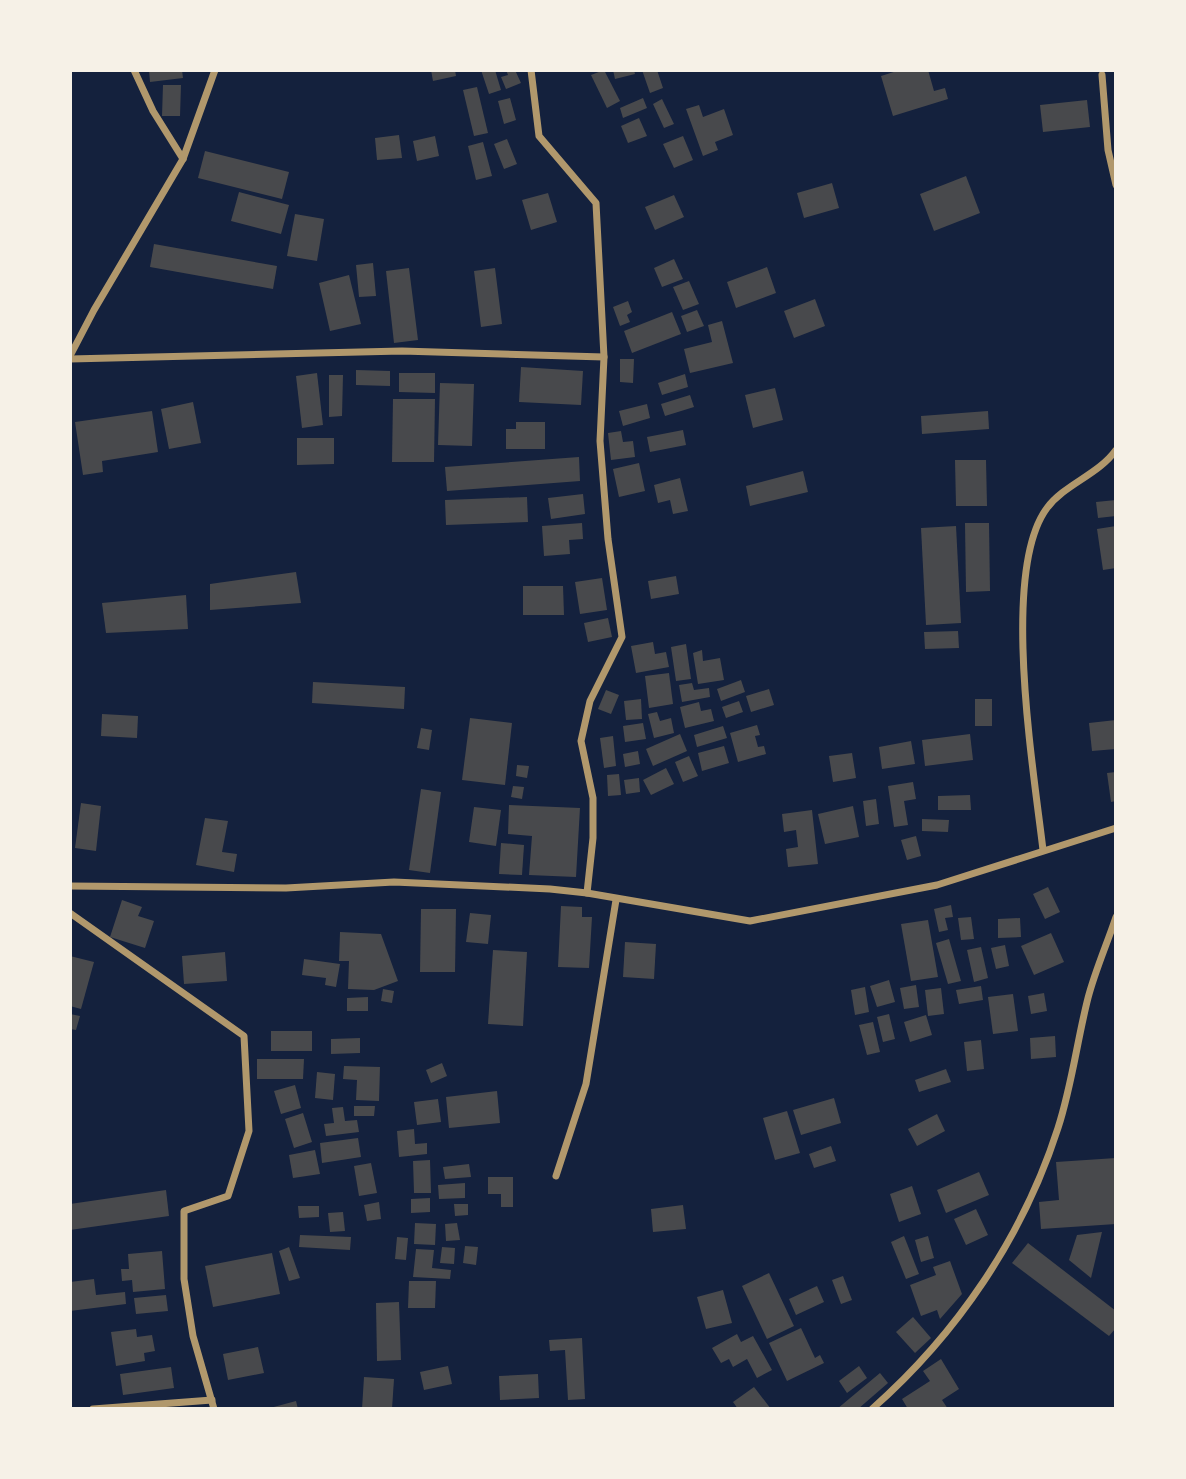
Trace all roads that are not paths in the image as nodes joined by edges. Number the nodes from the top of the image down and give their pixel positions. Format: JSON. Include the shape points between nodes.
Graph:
{"nodes":[{"id":1,"x":134,"y":70,"type":"edge"},
{"id":2,"x":215,"y":70,"type":"edge"},
{"id":3,"x":531,"y":70,"type":"edge"},
{"id":4,"x":1102,"y":75,"type":"dead end"},
{"id":5,"x":183,"y":159,"type":"junction"},
{"id":6,"x":1116,"y":185,"type":"edge"},
{"id":7,"x":604,"y":357,"type":"junction"},
{"id":8,"x":70,"y":358,"type":"edge"},
{"id":9,"x":1116,"y":450,"type":"edge"},
{"id":10,"x":1116,"y":828,"type":"edge"},
{"id":11,"x":1043,"y":850,"type":"junction"},
{"id":12,"x":70,"y":886,"type":"edge"},
{"id":13,"x":587,"y":892,"type":"junction"},
{"id":14,"x":616,"y":900,"type":"junction"},
{"id":15,"x":70,"y":913,"type":"edge"},
{"id":16,"x":1116,"y":917,"type":"edge"},
{"id":17,"x":556,"y":1176,"type":"dead end"},
{"id":18,"x":212,"y":1400,"type":"junction"},
{"id":19,"x":93,"y":1409,"type":"edge"},
{"id":20,"x":214,"y":1409,"type":"edge"},
{"id":21,"x":872,"y":1409,"type":"edge"}],
"edges":[{"from":1,"to":5,"type":"street"},
{"from":2,"to":5,"type":"street"},
{"from":3,"to":7,"type":"street","via":[[539,136],[596,203]]},
{"from":4,"to":6,"type":"street","via":[[1108,150]]},
{"from":5,"to":8,"type":"street"},
{"from":7,"to":8,"type":"street","via":[[402,351]]},
{"from":7,"to":13,"type":"street","via":[[600,441],[622,637],[590,701],[581,740],[593,798]]},
{"from":9,"to":11,"type":"street","via":[[1048,507],[1031,535],[1023,669]]},
{"from":10,"to":11,"type":"street"},
{"from":11,"to":14,"type":"street","via":[[937,885],[750,921]]},
{"from":12,"to":13,"type":"street","via":[[286,888],[394,882]]},
{"from":13,"to":14,"type":"street"},
{"from":14,"to":17,"type":"street","via":[[586,1084]]},
{"from":15,"to":18,"type":"street","via":[[244,1036],[249,1131],[228,1196],[184,1211],[184,1279],[193,1336]]},
{"from":16,"to":21,"type":"street","via":[[1088,997],[1059,1126],[1025,1210],[990,1274],[960,1316]]},
{"from":18,"to":19,"type":"street"},
{"from":18,"to":20,"type":"street"}]}
